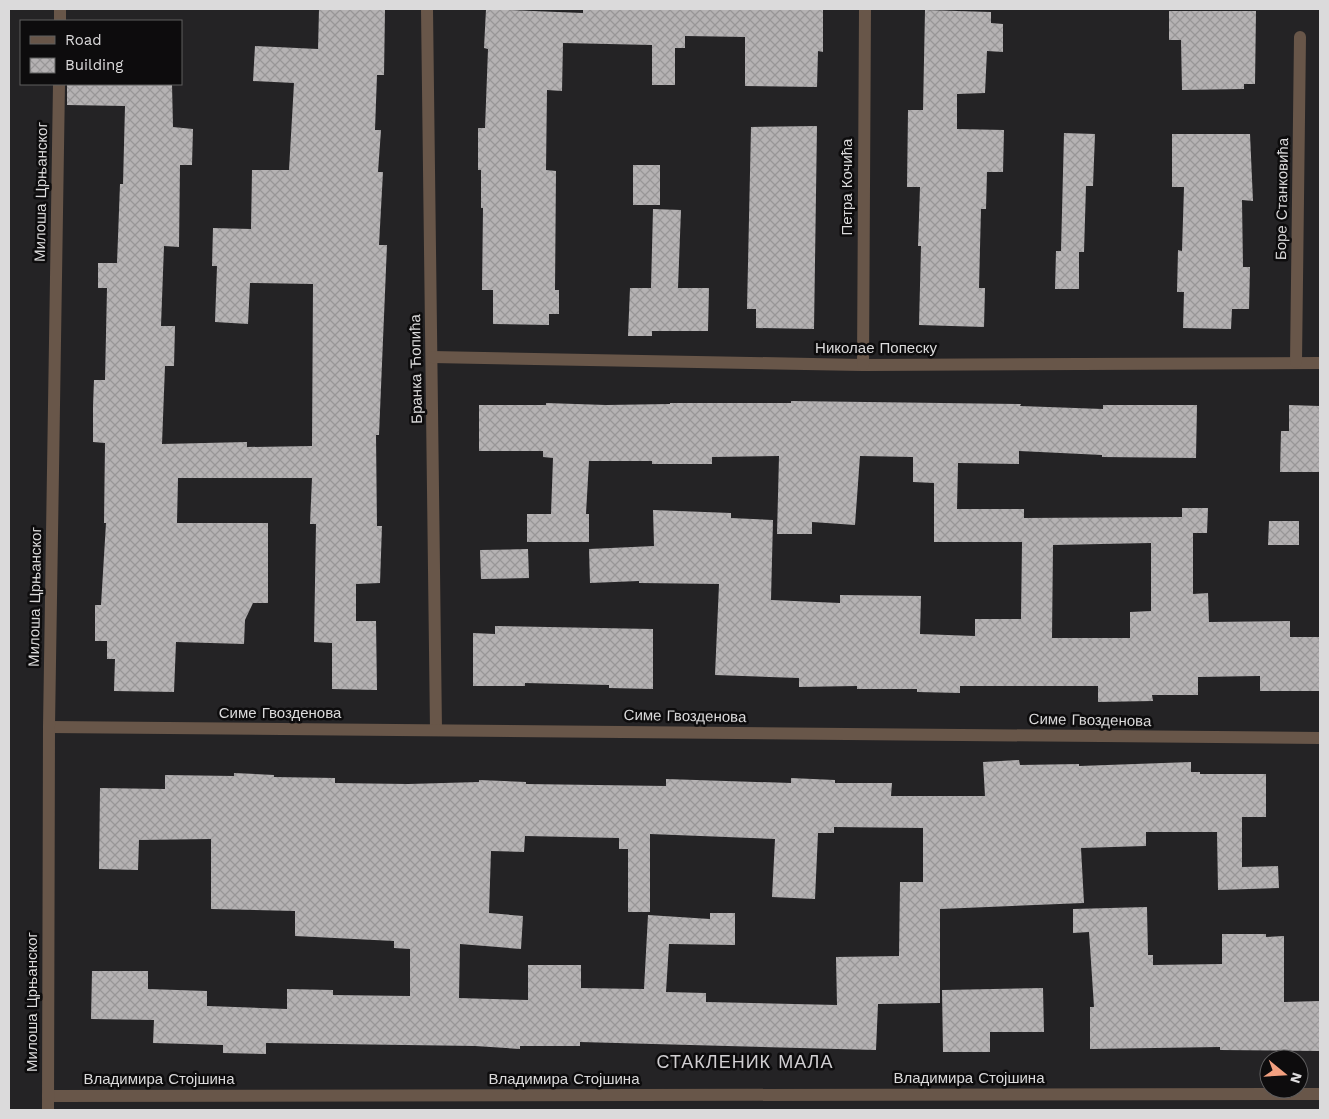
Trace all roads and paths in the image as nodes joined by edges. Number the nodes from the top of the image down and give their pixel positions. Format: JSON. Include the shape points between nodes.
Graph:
{"nodes":[{"id":1,"x":427,"y":9,"type":"edge"},
{"id":2,"x":865,"y":9,"type":"edge"},
{"id":3,"x":1300,"y":37,"type":"dead end"},
{"id":4,"x":59,"y":85,"type":"edge"},
{"id":5,"x":432,"y":357,"type":"junction"},
{"id":6,"x":1296,"y":362,"type":"junction"},
{"id":7,"x":1320,"y":363,"type":"edge"},
{"id":8,"x":863,"y":365,"type":"junction"},
{"id":9,"x":49,"y":727,"type":"junction"},
{"id":10,"x":436,"y":730,"type":"junction"},
{"id":11,"x":1320,"y":738,"type":"edge"},
{"id":12,"x":1320,"y":1094,"type":"edge"},
{"id":13,"x":48,"y":1096,"type":"junction"},
{"id":14,"x":48,"y":1110,"type":"edge"}],
"edges":[{"from":1,"to":5,"type":"street","name":"Бранка Ћопића"},
{"from":2,"to":8,"type":"street","name":"Петра Кочића"},
{"from":3,"to":6,"type":"street","name":"Боре Станковића"},
{"from":4,"to":9,"type":"street","name":"Милоша Црњанског"},
{"from":5,"to":8,"type":"street","name":"Николае Попеску"},
{"from":5,"to":10,"type":"street","name":"Бранка Ћопића"},
{"from":6,"to":7,"type":"street","name":"Николае Попеску"},
{"from":6,"to":8,"type":"street","name":"Николае Попеску"},
{"from":9,"to":10,"type":"street","name":"Симе Гвозденова"},
{"from":9,"to":13,"type":"street","name":"Милоша Црњанског"},
{"from":10,"to":11,"type":"street","name":"Симе Гвозденова"},
{"from":12,"to":13,"type":"street","name":"Владимира Стојшина"},
{"from":13,"to":14,"type":"street","name":"Милоша Црњанског"}]}
